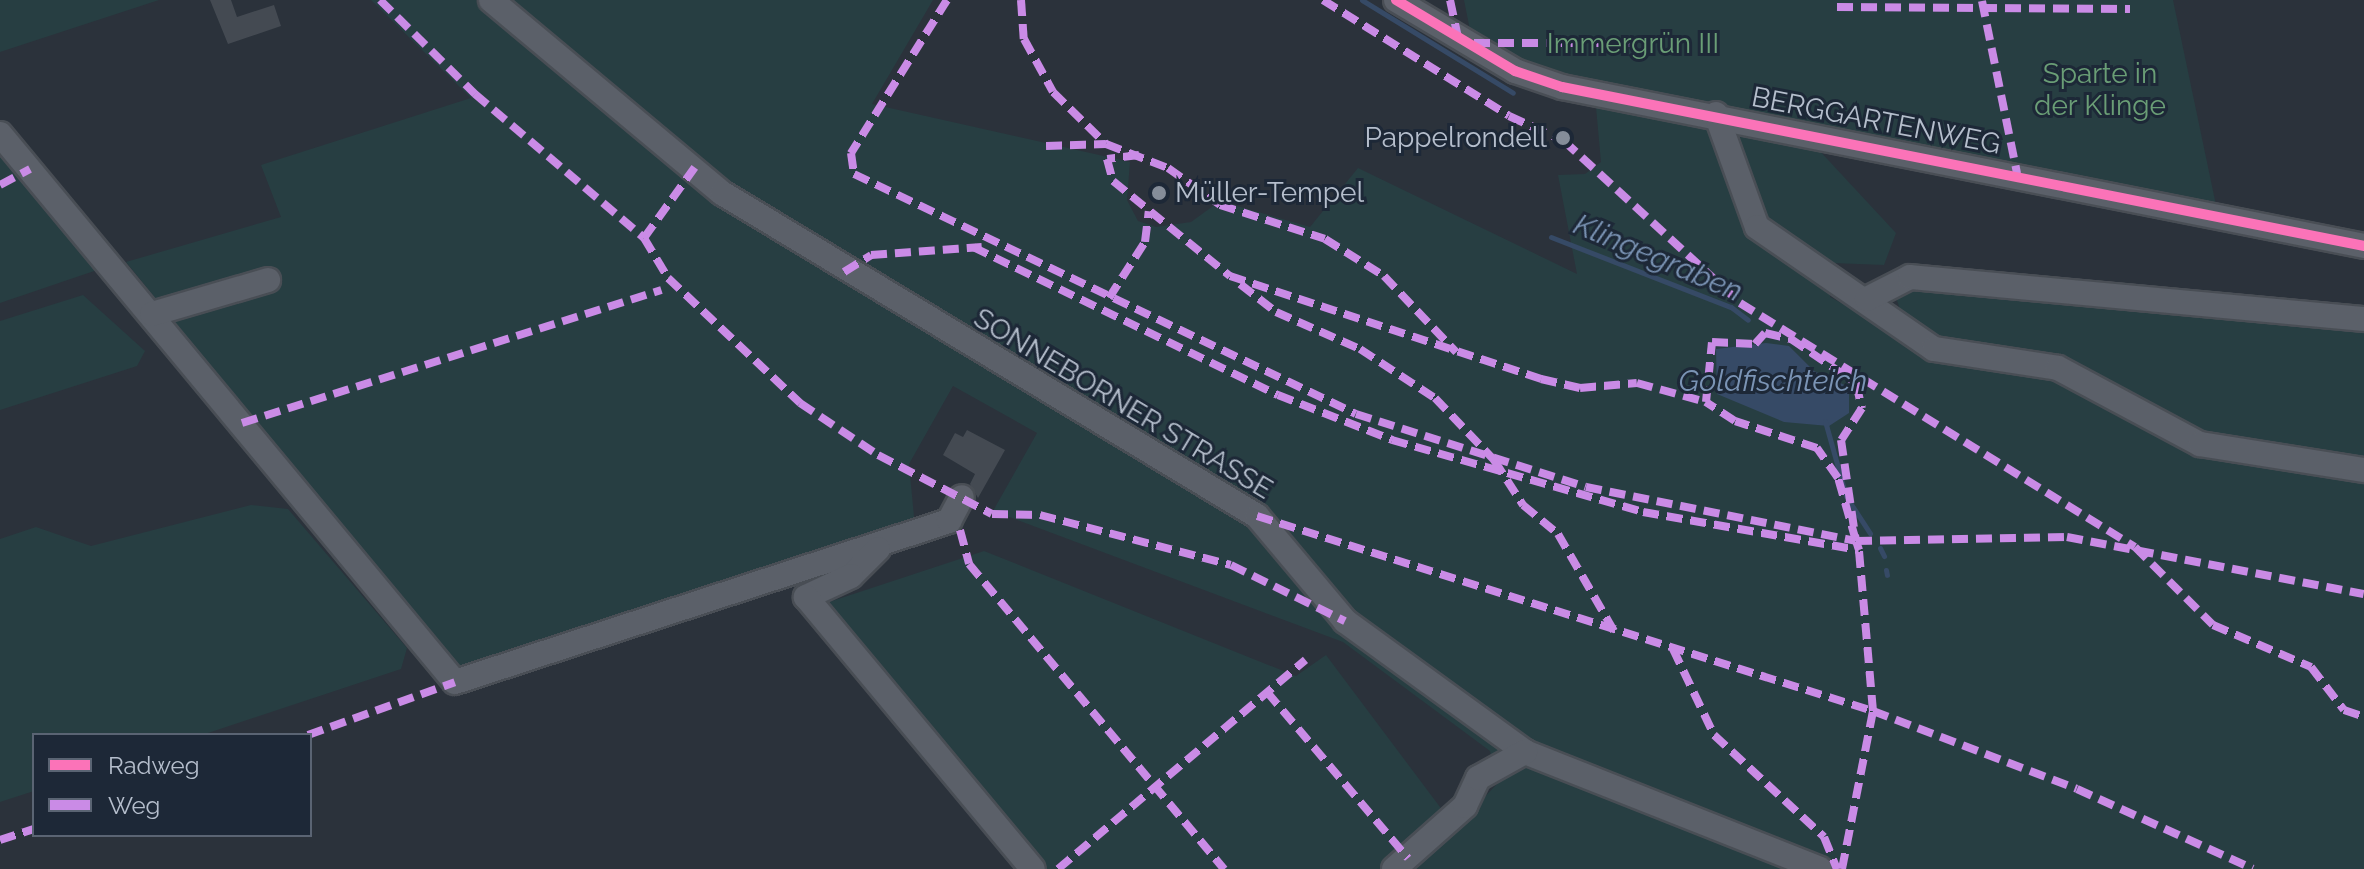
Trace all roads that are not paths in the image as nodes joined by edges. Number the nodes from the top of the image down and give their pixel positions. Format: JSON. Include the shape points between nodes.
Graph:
{"nodes":[{"id":1,"x":491,"y":0,"type":"edge"},
{"id":2,"x":1396,"y":0,"type":"edge"},
{"id":3,"x":1716,"y":114,"type":"junction"},
{"id":4,"x":0,"y":134,"type":"edge"},
{"id":5,"x":2364,"y":246,"type":"edge"},
{"id":6,"x":268,"y":280,"type":"dead end"},
{"id":7,"x":1867,"y":299,"type":"junction"},
{"id":8,"x":152,"y":314,"type":"junction"},
{"id":9,"x":2364,"y":319,"type":"edge"},
{"id":10,"x":2364,"y":470,"type":"edge"},
{"id":11,"x":962,"y":497,"type":"dead end"},
{"id":12,"x":883,"y":544,"type":"junction"},
{"id":13,"x":1525,"y":752,"type":"junction"},
{"id":14,"x":1033,"y":869,"type":"edge"},
{"id":15,"x":1394,"y":869,"type":"edge"},
{"id":16,"x":1820,"y":869,"type":"edge"}],
"edges":[{"from":1,"to":13,"type":"street","name":"SONNEBORNER STRASSE","via":[[722,193],[1257,516],[1345,621]]},
{"from":2,"to":3,"type":"street","name":"BERGGARTENWEG","via":[[1515,71],[1562,87]]},
{"from":3,"to":5,"type":"street","name":"BERGGARTENWEG"},
{"from":3,"to":7,"type":"street","via":[[1757,227]]},
{"from":4,"to":8,"type":"street"},
{"from":6,"to":8,"type":"street"},
{"from":7,"to":9,"type":"street","via":[[1910,277]]},
{"from":7,"to":10,"type":"street","via":[[1934,349],[2058,368],[2200,444]]},
{"from":8,"to":12,"type":"street","via":[[455,682]]},
{"from":11,"to":12,"type":"street","via":[[949,521]]},
{"from":12,"to":14,"type":"street","via":[[851,576],[806,597]]},
{"from":13,"to":15,"type":"street","via":[[1478,778],[1465,806]]},
{"from":13,"to":16,"type":"street","name":"SONNEBORNER STRASSE"}]}
